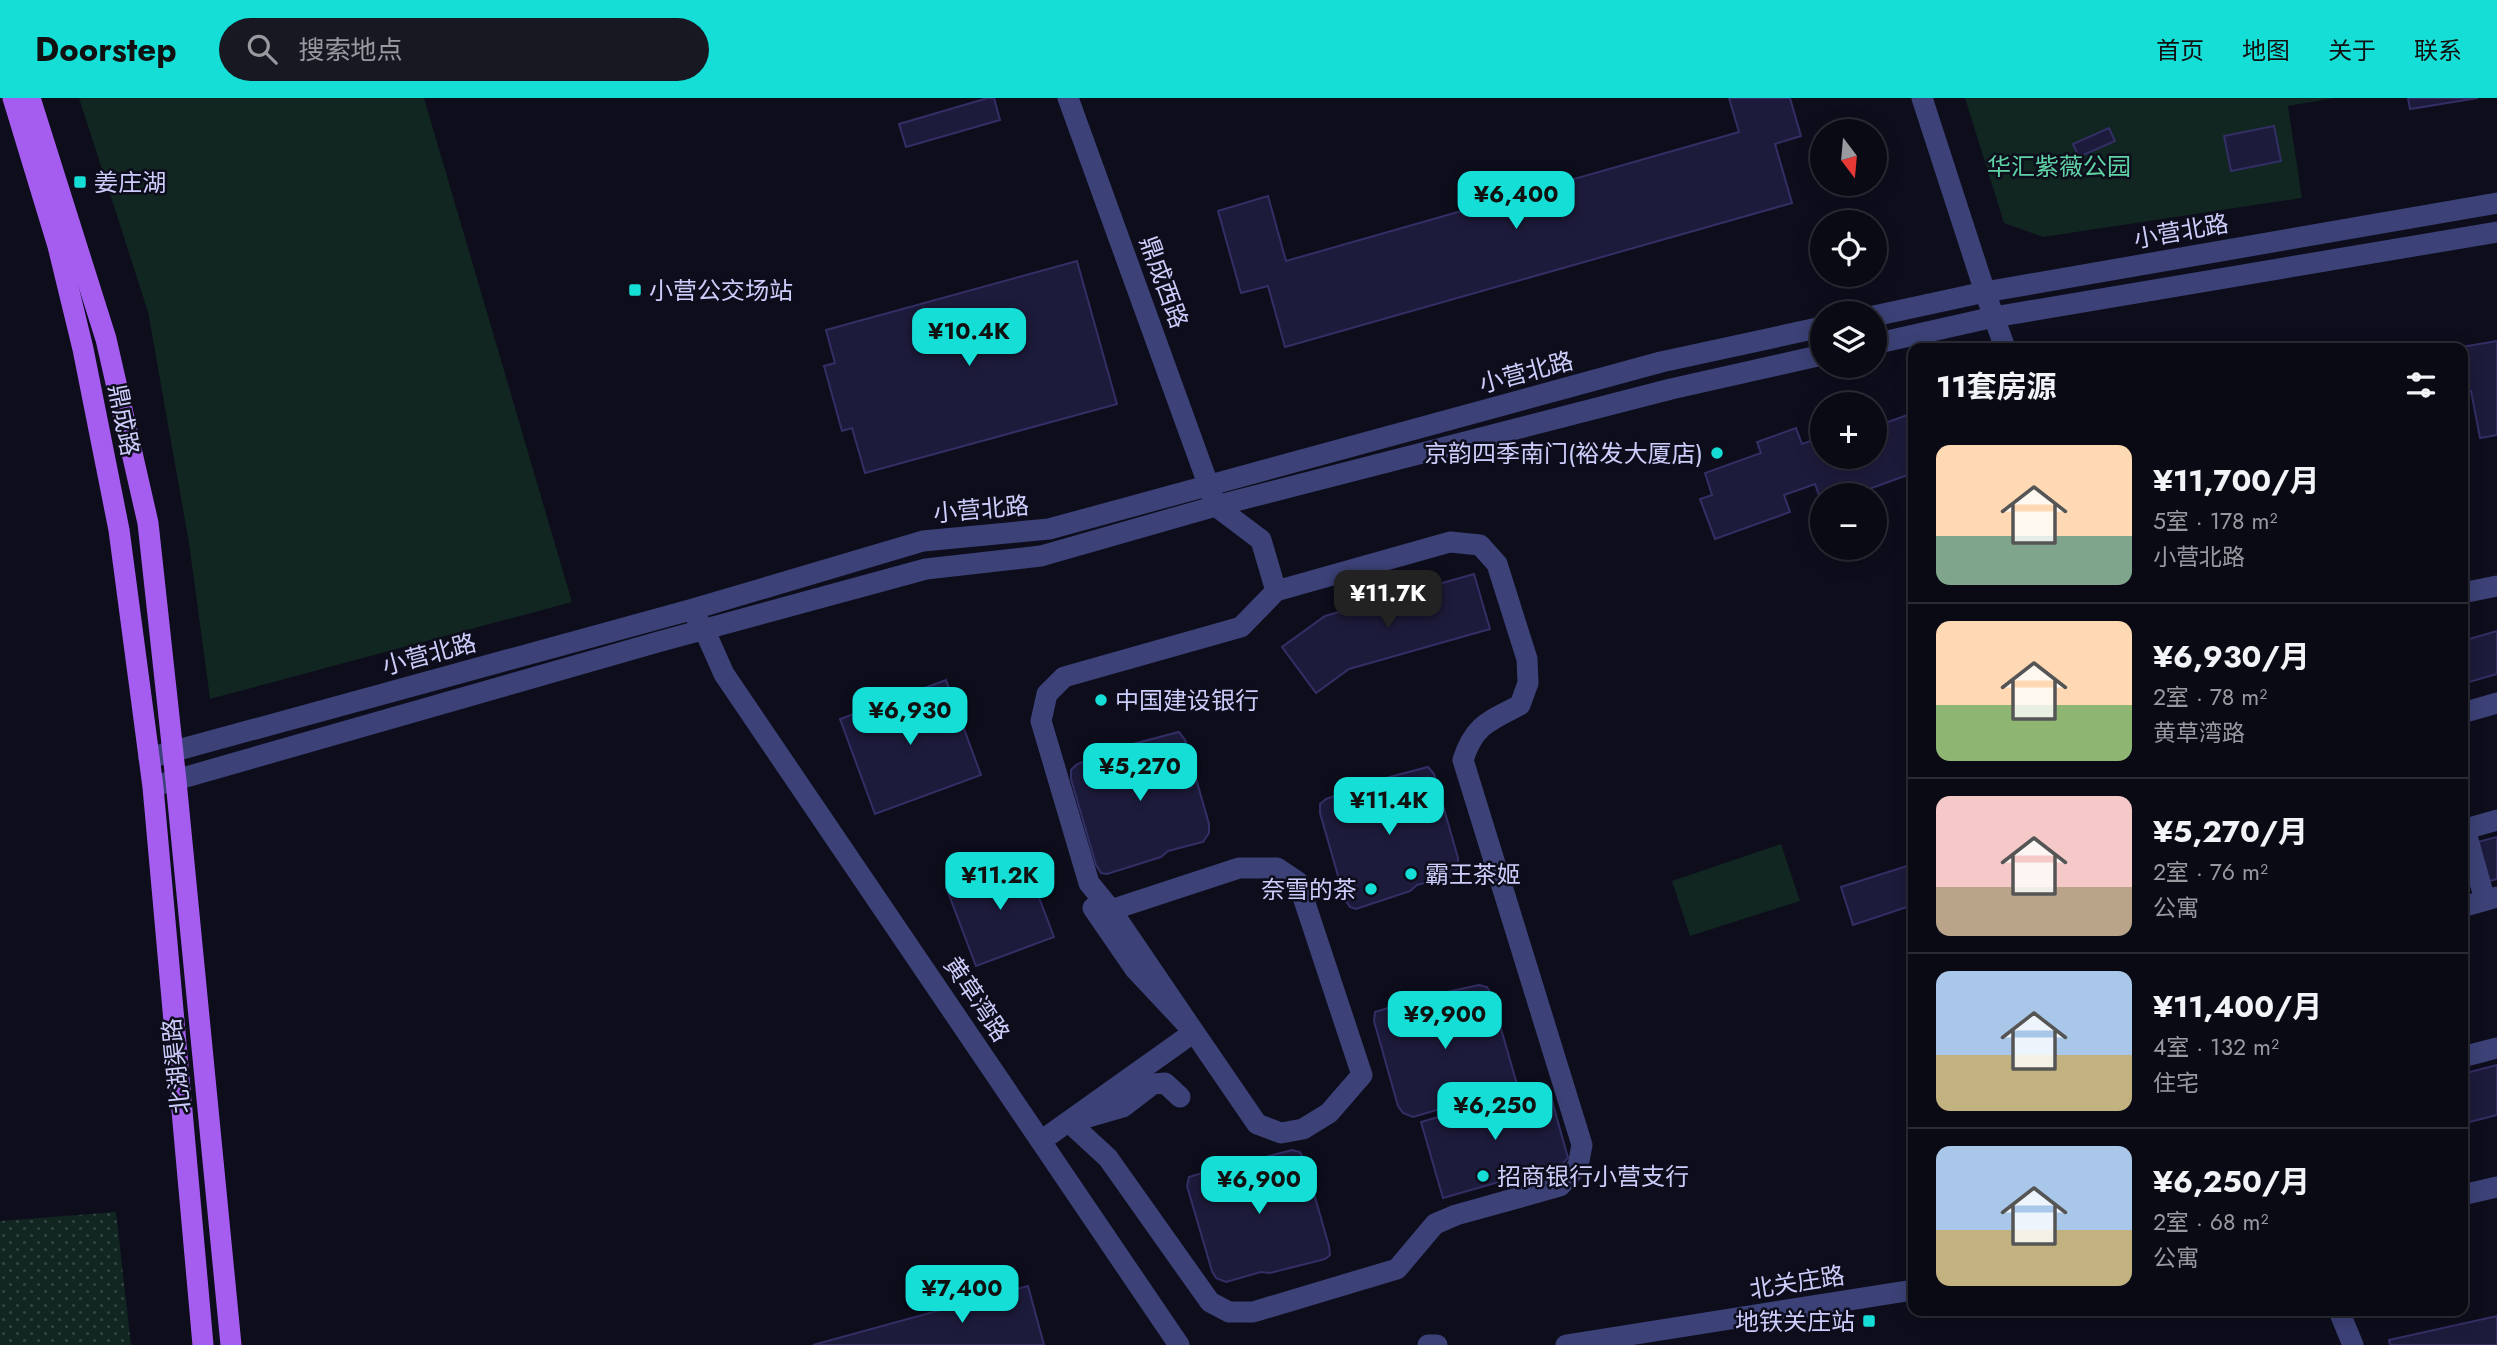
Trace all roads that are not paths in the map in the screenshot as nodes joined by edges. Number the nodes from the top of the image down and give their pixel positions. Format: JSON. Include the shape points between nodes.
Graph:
{"nodes":[{"id":1,"x":13,"y":98,"type":"edge"},
{"id":2,"x":30,"y":98,"type":"edge"},
{"id":3,"x":1068,"y":98,"type":"edge"},
{"id":4,"x":1922,"y":98,"type":"edge"},
{"id":5,"x":2497,"y":203,"type":"edge"},
{"id":6,"x":2497,"y":232,"type":"edge"},
{"id":7,"x":1984,"y":292,"type":"junction"},
{"id":8,"x":1887,"y":313,"type":"edge"},
{"id":9,"x":1994,"y":317,"type":"junction"},
{"id":10,"x":1810,"y":330,"type":"edge"},
{"id":11,"x":1887,"y":341,"type":"edge"},
{"id":12,"x":2004,"y":343,"type":"edge"},
{"id":13,"x":1810,"y":358,"type":"edge"},
{"id":14,"x":1210,"y":485,"type":"junction"},
{"id":15,"x":1216,"y":506,"type":"junction"},
{"id":16,"x":2497,"y":586,"type":"edge"},
{"id":17,"x":1276,"y":592,"type":"junction"},
{"id":18,"x":2468,"y":592,"type":"edge"},
{"id":19,"x":690,"y":610,"type":"junction"},
{"id":20,"x":704,"y":629,"type":"junction"},
{"id":21,"x":2497,"y":703,"type":"edge"},
{"id":22,"x":2468,"y":711,"type":"edge"},
{"id":23,"x":172,"y":752,"type":"junction"},
{"id":24,"x":149,"y":758,"type":"junction"},
{"id":25,"x":176,"y":781,"type":"junction"},
{"id":26,"x":153,"y":787,"type":"junction"},
{"id":27,"x":2497,"y":820,"type":"edge"},
{"id":28,"x":2468,"y":829,"type":"edge"},
{"id":29,"x":2468,"y":840,"type":"edge"},
{"id":30,"x":2491,"y":899,"type":"edge"},
{"id":31,"x":2468,"y":905,"type":"edge"},
{"id":32,"x":1102,"y":909,"type":"junction"},
{"id":33,"x":1194,"y":1032,"type":"junction"},
{"id":34,"x":2497,"y":1048,"type":"edge"},
{"id":35,"x":2468,"y":1055,"type":"edge"},
{"id":36,"x":1180,"y":1097,"type":"dead end"},
{"id":37,"x":1069,"y":1122,"type":"junction"},
{"id":38,"x":1041,"y":1141,"type":"junction"},
{"id":39,"x":2497,"y":1186,"type":"edge"},
{"id":40,"x":2468,"y":1193,"type":"edge"},
{"id":41,"x":1908,"y":1291,"type":"edge"},
{"id":42,"x":2341,"y":1316,"type":"edge"},
{"id":43,"x":202,"y":1345,"type":"edge"},
{"id":44,"x":231,"y":1345,"type":"edge"},
{"id":45,"x":1179,"y":1345,"type":"edge"},
{"id":46,"x":1427,"y":1345,"type":"edge"},
{"id":47,"x":1437,"y":1345,"type":"edge"},
{"id":48,"x":1566,"y":1345,"type":"edge"},
{"id":49,"x":2353,"y":1345,"type":"edge"}],
"edges":[{"from":1,"to":24,"type":"main road","name":"鼎成路","via":[[58,246],[83,349],[119,530]]},
{"from":2,"to":23,"type":"main road","name":"鼎成路","via":[[106,339],[148,523]]},
{"from":3,"to":14,"type":"street","name":"鼎成西路"},
{"from":4,"to":7,"type":"street"},
{"from":5,"to":7,"type":"street","name":"小营北路"},
{"from":6,"to":9,"type":"street"},
{"from":7,"to":8,"type":"street","name":"小营北路"},
{"from":7,"to":9,"type":"street"},
{"from":9,"to":11,"type":"street"},
{"from":9,"to":12,"type":"street"},
{"from":10,"to":14,"type":"street","name":"小营北路","via":[[1661,362]]},
{"from":13,"to":15,"type":"street","name":"小营北路"},
{"from":14,"to":15,"type":"street","name":"鼎成西路"},
{"from":14,"to":19,"type":"street","name":"小营北路","via":[[1049,529],[923,541]]},
{"from":15,"to":17,"type":"street","via":[[1261,540]]},
{"from":15,"to":20,"type":"street","name":"小营北路","via":[[1041,556],[926,569]]},
{"from":16,"to":18,"type":"street"},
{"from":17,"to":32,"type":"street","via":[[1241,627],[1064,677],[1047,694],[1041,721],[1089,883]]},
{"from":17,"to":37,"type":"street","via":[[1450,542],[1480,545],[1497,564],[1527,659],[1528,683],[1520,705],[1486,723],[1470,739],[1463,760],[1583,1145],[1578,1167],[1560,1186],[1435,1224],[1397,1269],[1253,1312],[1229,1312],[1210,1303],[1108,1158]]},
{"from":19,"to":20,"type":"street","name":"黄草湾路"},
{"from":19,"to":23,"type":"street","name":"小营北路"},
{"from":20,"to":25,"type":"street","name":"小营北路"},
{"from":20,"to":38,"type":"street","name":"黄草湾路","via":[[724,674]]},
{"from":21,"to":22,"type":"street"},
{"from":23,"to":24,"type":"street","name":"小营北路"},
{"from":23,"to":25,"type":"main road","name":"鼎成路"},
{"from":24,"to":26,"type":"main road","name":"鼎成路"},
{"from":25,"to":26,"type":"street","name":"小营北路"},
{"from":25,"to":44,"type":"main road","name":"北湖渠路"},
{"from":26,"to":43,"type":"main road","name":"北湖渠路"},
{"from":27,"to":28,"type":"street"},
{"from":29,"to":30,"type":"street"},
{"from":30,"to":31,"type":"street"},
{"from":32,"to":33,"type":"street","via":[[1135,969]]},
{"from":32,"to":33,"type":"street","via":[[1239,868],[1277,868],[1298,882],[1362,1074],[1329,1113],[1303,1129],[1281,1133],[1256,1124]]},
{"from":33,"to":37,"type":"street"},
{"from":34,"to":35,"type":"street"},
{"from":36,"to":37,"type":"street","via":[[1165,1083],[1153,1084],[1123,1107]]},
{"from":37,"to":38,"type":"street"},
{"from":38,"to":45,"type":"street","name":"黄草湾路"},
{"from":39,"to":40,"type":"street"},
{"from":41,"to":48,"type":"street","name":"北关庄路"},
{"from":42,"to":49,"type":"street"},
{"from":46,"to":47,"type":"street"}]}
